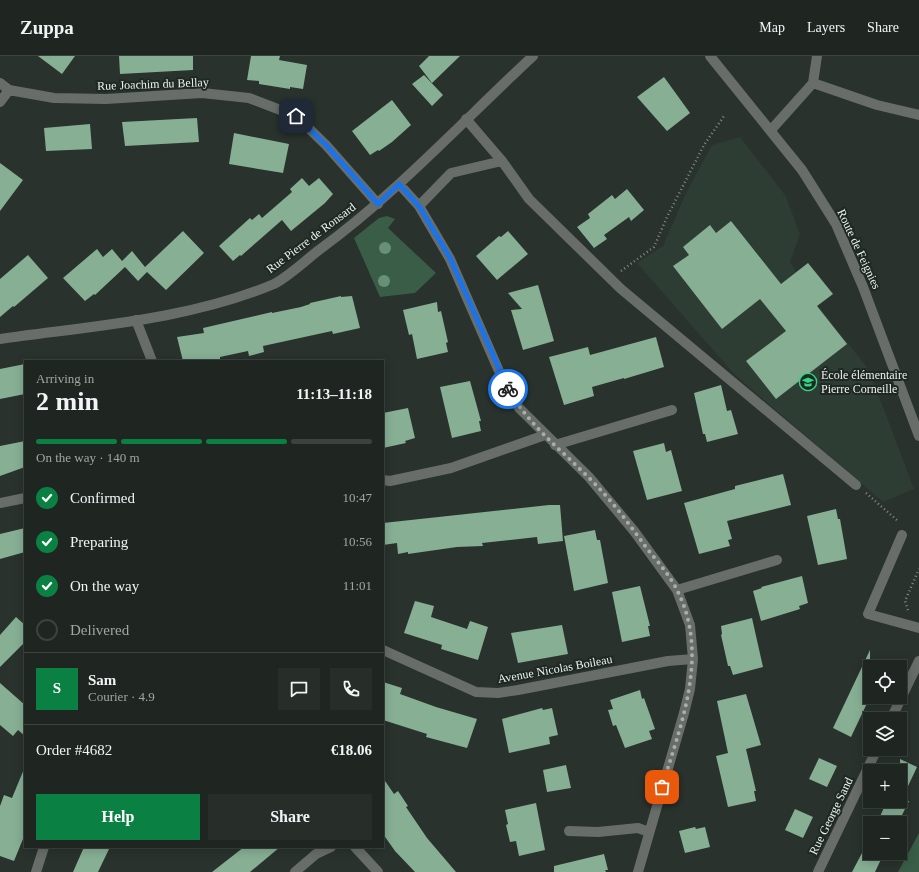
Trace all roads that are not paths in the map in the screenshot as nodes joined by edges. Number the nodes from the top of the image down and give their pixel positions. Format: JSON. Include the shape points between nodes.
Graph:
{"nodes":[{"id":1,"x":533,"y":56,"type":"edge"},
{"id":2,"x":710,"y":56,"type":"edge"},
{"id":3,"x":817,"y":56,"type":"edge"},
{"id":4,"x":0,"y":83,"type":"edge"},
{"id":5,"x":813,"y":83,"type":"junction"},
{"id":6,"x":9,"y":90,"type":"junction"},
{"id":7,"x":0,"y":102,"type":"edge"},
{"id":8,"x":919,"y":115,"type":"edge"},
{"id":9,"x":466,"y":119,"type":"junction"},
{"id":10,"x":771,"y":130,"type":"junction"},
{"id":11,"x":502,"y":161,"type":"junction"},
{"id":12,"x":399,"y":184,"type":"junction"},
{"id":13,"x":378,"y":204,"type":"junction"},
{"id":14,"x":419,"y":206,"type":"junction"},
{"id":15,"x":136,"y":320,"type":"junction"},
{"id":16,"x":0,"y":338,"type":"edge"},
{"id":17,"x":152,"y":360,"type":"edge"},
{"id":18,"x":672,"y":410,"type":"dead end"},
{"id":19,"x":545,"y":435,"type":"junction"},
{"id":20,"x":919,"y":436,"type":"edge"},
{"id":21,"x":555,"y":445,"type":"junction"},
{"id":22,"x":384,"y":480,"type":"edge"},
{"id":23,"x":856,"y":485,"type":"road end"},
{"id":24,"x":24,"y":498,"type":"edge"},
{"id":25,"x":0,"y":503,"type":"edge"},
{"id":26,"x":902,"y":535,"type":"dead end"},
{"id":27,"x":777,"y":560,"type":"dead end"},
{"id":28,"x":677,"y":590,"type":"junction"},
{"id":29,"x":919,"y":628,"type":"edge"},
{"id":30,"x":384,"y":650,"type":"edge"},
{"id":31,"x":693,"y":659,"type":"junction"},
{"id":32,"x":919,"y":661,"type":"edge"},
{"id":33,"x":894,"y":712,"type":"edge"},
{"id":34,"x":874,"y":756,"type":"edge"},
{"id":35,"x":569,"y":832,"type":"dead end"},
{"id":36,"x":649,"y":832,"type":"junction"},
{"id":37,"x":44,"y":848,"type":"edge"},
{"id":38,"x":329,"y":848,"type":"edge"},
{"id":39,"x":356,"y":848,"type":"edge"},
{"id":40,"x":36,"y":872,"type":"edge"},
{"id":41,"x":295,"y":872,"type":"edge"},
{"id":42,"x":378,"y":872,"type":"edge"},
{"id":43,"x":638,"y":872,"type":"edge"},
{"id":44,"x":818,"y":872,"type":"edge"}],
"edges":[{"from":1,"to":9,"type":"street","name":"Rue Pierre de Ronsard"},
{"from":2,"to":10,"type":"street","name":"Route de Feignies"},
{"from":3,"to":5,"type":"street"},
{"from":4,"to":6,"type":"street","name":"Rue Joachim du Bellay"},
{"from":5,"to":8,"type":"street","via":[[877,105]]},
{"from":5,"to":10,"type":"street"},
{"from":6,"to":7,"type":"street"},
{"from":6,"to":13,"type":"street","name":"Rue Joachim du Bellay","via":[[61,98],[106,100],[202,94],[249,98],[296,116],[326,145]]},
{"from":9,"to":11,"type":"street"},
{"from":9,"to":12,"type":"street","name":"Rue Pierre de Ronsard"},
{"from":10,"to":20,"type":"street","name":"Route de Feignies","via":[[802,170],[836,224],[863,287]]},
{"from":11,"to":14,"type":"street","via":[[451,173]]},
{"from":11,"to":23,"type":"street","via":[[529,199],[612,279]]},
{"from":12,"to":13,"type":"street","name":"Rue Pierre de Ronsard"},
{"from":12,"to":14,"type":"street"},
{"from":13,"to":15,"type":"street","name":"Rue Pierre de Ronsard","via":[[345,232],[275,283],[213,304]]},
{"from":14,"to":19,"type":"street","via":[[450,258],[502,378],[519,408]]},
{"from":15,"to":16,"type":"street","name":"Rue Pierre de Ronsard"},
{"from":15,"to":17,"type":"street"},
{"from":18,"to":21,"type":"street"},
{"from":19,"to":21,"type":"street"},
{"from":19,"to":22,"type":"street","via":[[451,468]]},
{"from":21,"to":28,"type":"street","via":[[589,477],[634,530]]},
{"from":24,"to":25,"type":"street"},
{"from":26,"to":29,"type":"street","via":[[868,614]]},
{"from":27,"to":28,"type":"street"},
{"from":28,"to":31,"type":"street","via":[[690,625]]},
{"from":30,"to":31,"type":"street","name":"Avenue Nicolas Boileau","via":[[476,692],[498,693],[668,661]]},
{"from":31,"to":36,"type":"street","via":[[684,713]]},
{"from":32,"to":33,"type":"street"},
{"from":34,"to":44,"type":"street","name":"Rue George Sand"},
{"from":35,"to":36,"type":"street","via":[[638,828]]},
{"from":36,"to":43,"type":"street"},
{"from":37,"to":40,"type":"street"},
{"from":38,"to":41,"type":"street","via":[[316,854]]},
{"from":39,"to":42,"type":"street"}]}
